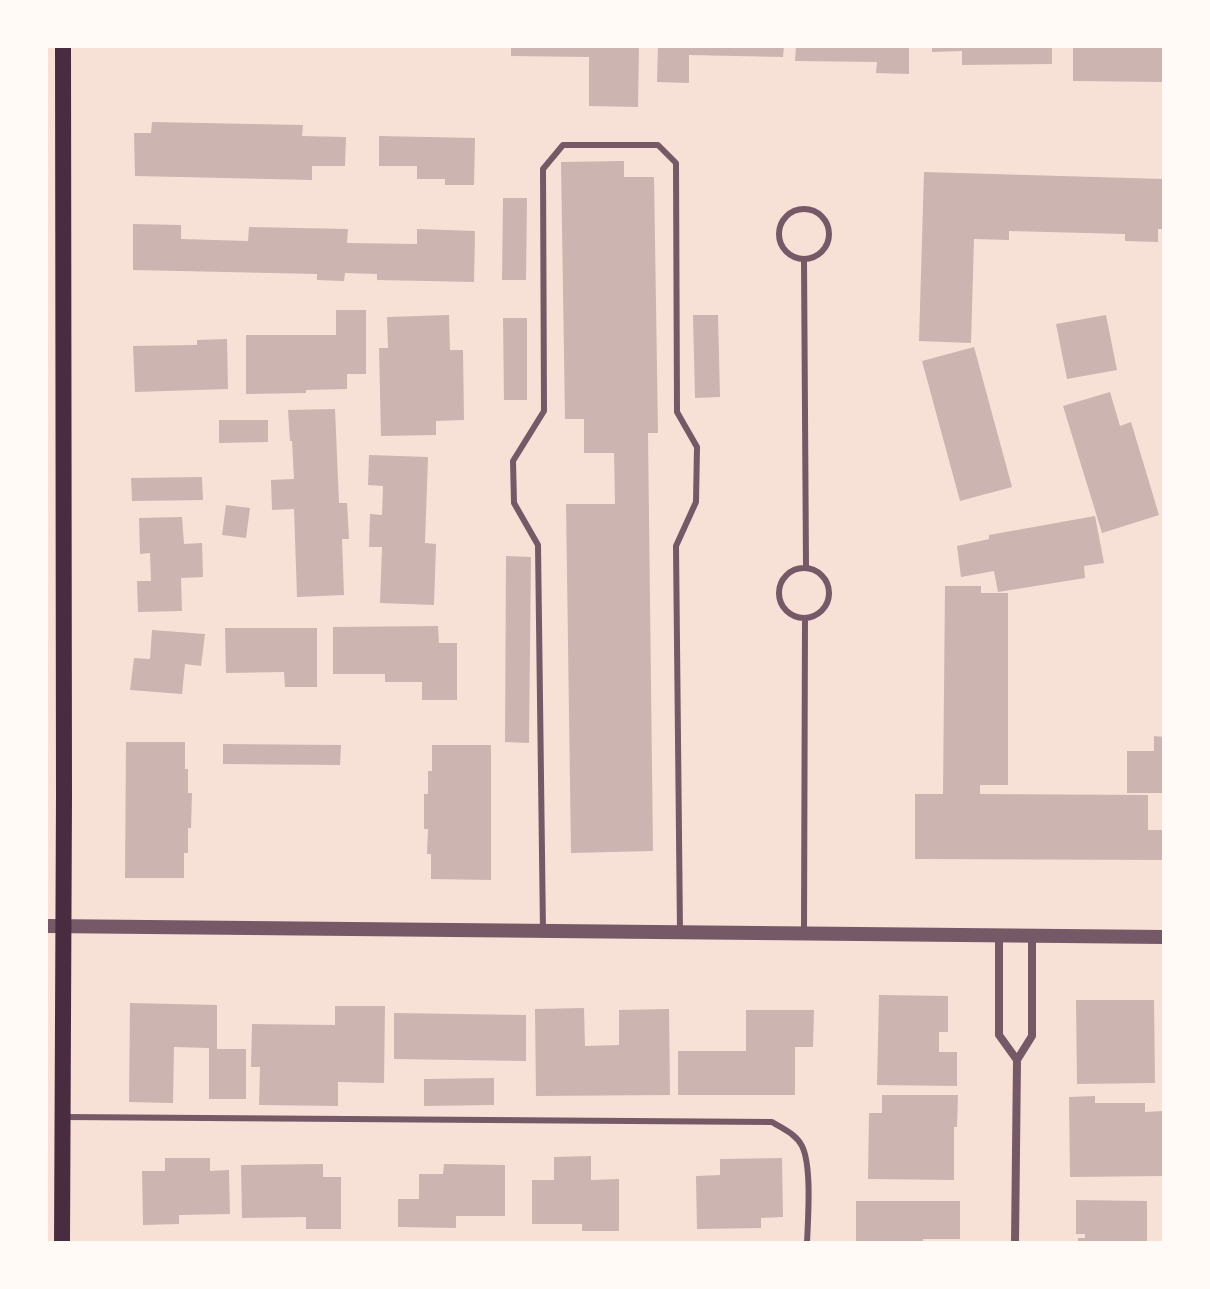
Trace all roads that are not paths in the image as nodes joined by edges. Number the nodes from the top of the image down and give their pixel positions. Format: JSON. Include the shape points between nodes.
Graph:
{"nodes":[{"id":1,"x":63,"y":46,"type":"edge"},
{"id":2,"x":804,"y":259,"type":"junction"},
{"id":3,"x":806,"y":567,"type":"junction"},
{"id":4,"x":805,"y":618,"type":"junction"},
{"id":5,"x":46,"y":926,"type":"edge"},
{"id":6,"x":64,"y":926,"type":"junction"},
{"id":7,"x":543,"y":931,"type":"junction"},
{"id":8,"x":680,"y":932,"type":"junction"},
{"id":9,"x":804,"y":933,"type":"junction"},
{"id":10,"x":999,"y":936,"type":"junction"},
{"id":11,"x":1032,"y":936,"type":"junction"},
{"id":12,"x":1164,"y":937,"type":"edge"},
{"id":13,"x":1017,"y":1060,"type":"junction"},
{"id":14,"x":63,"y":1117,"type":"junction"},
{"id":15,"x":62,"y":1243,"type":"edge"},
{"id":16,"x":807,"y":1243,"type":"edge"},
{"id":17,"x":1015,"y":1243,"type":"edge"}],
"edges":[{"from":1,"to":6,"type":"main road"},
{"from":2,"to":2,"type":"lane","via":[[820,254],[830,229],[820,214],[801,209],[785,218],[779,235],[787,252]]},
{"from":2,"to":3,"type":"lane"},
{"from":3,"to":4,"type":"lane","via":[[824,576],[830,593],[823,610]]},
{"from":3,"to":4,"type":"lane","via":[[783,578],[779,588],[786,611]]},
{"from":4,"to":9,"type":"lane"},
{"from":5,"to":6,"type":"street"},
{"from":6,"to":7,"type":"street"},
{"from":6,"to":14,"type":"main road"},
{"from":7,"to":8,"type":"street"},
{"from":7,"to":8,"type":"lane","via":[[538,545],[514,503],[513,461],[544,411],[543,169],[563,145],[658,145],[676,163],[677,412],[697,447],[696,502],[676,546]]},
{"from":8,"to":9,"type":"street"},
{"from":9,"to":10,"type":"street"},
{"from":10,"to":11,"type":"street"},
{"from":10,"to":13,"type":"street","via":[[999,1035]]},
{"from":11,"to":12,"type":"street"},
{"from":11,"to":13,"type":"street","via":[[1032,1036]]},
{"from":13,"to":17,"type":"street"},
{"from":14,"to":15,"type":"main road"},
{"from":14,"to":16,"type":"lane","via":[[772,1122],[803,1147]]}]}
